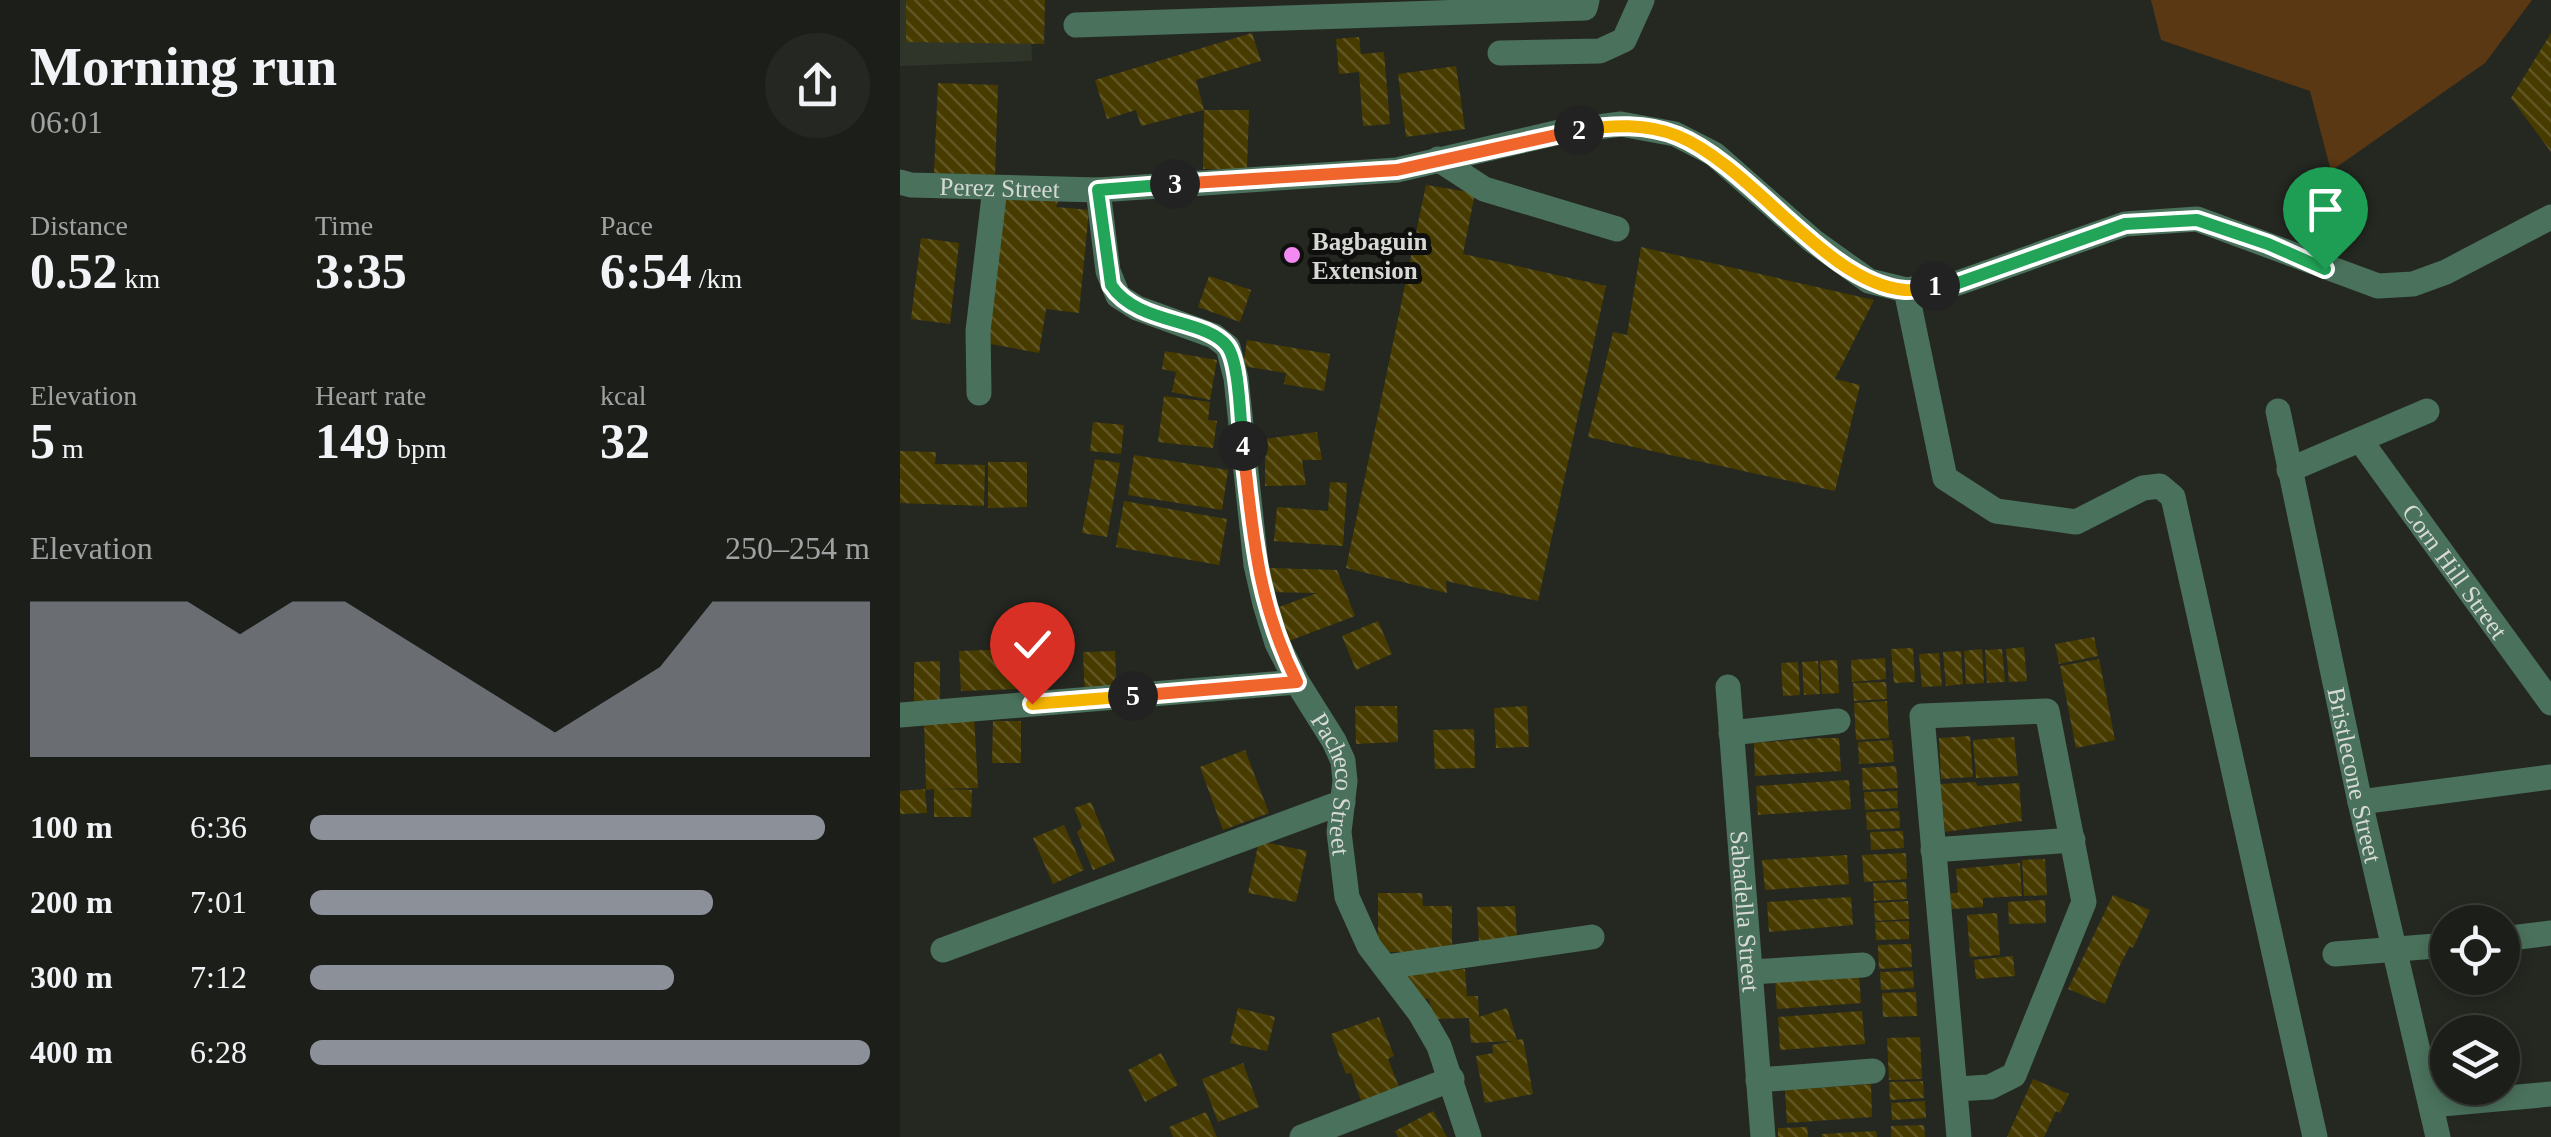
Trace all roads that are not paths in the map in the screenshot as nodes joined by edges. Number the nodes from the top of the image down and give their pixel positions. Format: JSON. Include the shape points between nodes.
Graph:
{"nodes":[{"id":1,"x":1587,"y":0,"type":"edge"},
{"id":2,"x":1642,"y":0,"type":"edge"},
{"id":3,"x":1076,"y":25,"type":"dead end"},
{"id":4,"x":1500,"y":53,"type":"dead end"},
{"id":5,"x":1438,"y":159,"type":"junction"},
{"id":6,"x":900,"y":182,"type":"edge"},
{"id":7,"x":994,"y":188,"type":"junction"},
{"id":8,"x":1098,"y":190,"type":"junction"},
{"id":9,"x":2551,"y":217,"type":"edge"},
{"id":10,"x":1616,"y":230,"type":"dead end"},
{"id":11,"x":1906,"y":290,"type":"junction"},
{"id":12,"x":979,"y":393,"type":"dead end"},
{"id":13,"x":2278,"y":411,"type":"dead end"},
{"id":14,"x":2426,"y":411,"type":"dead end"},
{"id":15,"x":2360,"y":440,"type":"junction"},
{"id":16,"x":2289,"y":470,"type":"junction"},
{"id":17,"x":1297,"y":682,"type":"junction"},
{"id":18,"x":1728,"y":688,"type":"dead end"},
{"id":19,"x":2551,"y":702,"type":"edge"},
{"id":20,"x":900,"y":716,"type":"edge"},
{"id":21,"x":1838,"y":721,"type":"dead end"},
{"id":22,"x":1731,"y":733,"type":"junction"},
{"id":23,"x":2551,"y":777,"type":"edge"},
{"id":24,"x":1343,"y":802,"type":"junction"},
{"id":25,"x":2360,"y":802,"type":"junction"},
{"id":26,"x":2073,"y":840,"type":"junction"},
{"id":27,"x":1933,"y":850,"type":"junction"},
{"id":28,"x":2551,"y":933,"type":"edge"},
{"id":29,"x":1592,"y":937,"type":"dead end"},
{"id":30,"x":2520,"y":937,"type":"edge"},
{"id":31,"x":2430,"y":947,"type":"edge"},
{"id":32,"x":942,"y":950,"type":"dead end"},
{"id":33,"x":2395,"y":952,"type":"junction"},
{"id":34,"x":2334,"y":954,"type":"dead end"},
{"id":35,"x":1863,"y":964,"type":"dead end"},
{"id":36,"x":1385,"y":967,"type":"junction"},
{"id":37,"x":1751,"y":972,"type":"junction"},
{"id":38,"x":1873,"y":1071,"type":"dead end"},
{"id":39,"x":1452,"y":1078,"type":"junction"},
{"id":40,"x":1758,"y":1080,"type":"junction"},
{"id":41,"x":1956,"y":1090,"type":"junction"},
{"id":42,"x":2551,"y":1094,"type":"edge"},
{"id":43,"x":2520,"y":1097,"type":"edge"},
{"id":44,"x":2430,"y":1105,"type":"joint"},
{"id":45,"x":1302,"y":1137,"type":"edge"},
{"id":46,"x":1469,"y":1137,"type":"edge"},
{"id":47,"x":1763,"y":1137,"type":"edge"},
{"id":48,"x":1960,"y":1137,"type":"edge"},
{"id":49,"x":2315,"y":1137,"type":"edge"},
{"id":50,"x":2438,"y":1137,"type":"edge"}],
"edges":[{"from":1,"to":3,"type":"street","via":[[1585,8]]},
{"from":2,"to":4,"type":"street","via":[[1624,40],[1600,51]]},
{"from":5,"to":8,"type":"street","name":"Perez Street","via":[[1397,170]]},
{"from":5,"to":10,"type":"street","via":[[1484,189]]},
{"from":5,"to":11,"type":"street","name":"Perez Street","via":[[1620,124],[1675,134],[1714,154],[1868,280]]},
{"from":6,"to":7,"type":"street","name":"Perez Street"},
{"from":7,"to":8,"type":"street","name":"Perez Street"},
{"from":7,"to":12,"type":"street","via":[[978,331]]},
{"from":8,"to":17,"type":"street","name":"Pacheco Street","via":[[1108,271],[1118,296],[1228,346],[1256,565],[1277,643]]},
{"from":9,"to":11,"type":"street","via":[[2412,284],[2378,286],[2197,220],[2125,224],[1958,283]]},
{"from":11,"to":49,"type":"street","via":[[1945,478],[1996,511],[2076,522],[2143,488],[2160,486],[2173,497]]},
{"from":13,"to":16,"type":"street","name":"Bristlecone Street"},
{"from":14,"to":15,"type":"street"},
{"from":15,"to":16,"type":"street"},
{"from":15,"to":19,"type":"street","name":"Corn Hill Street"},
{"from":16,"to":25,"type":"street","name":"Bristlecone Street"},
{"from":17,"to":20,"type":"street"},
{"from":17,"to":24,"type":"street","name":"Pacheco Street","via":[[1342,761]]},
{"from":18,"to":22,"type":"street","name":"Sabadella Street"},
{"from":21,"to":22,"type":"street"},
{"from":22,"to":37,"type":"street","name":"Sabadella Street"},
{"from":23,"to":25,"type":"street"},
{"from":24,"to":32,"type":"street"},
{"from":24,"to":36,"type":"street","name":"Pacheco Street","via":[[1348,896],[1368,946]]},
{"from":25,"to":33,"type":"street","name":"Bristlecone Street"},
{"from":26,"to":27,"type":"street"},
{"from":26,"to":27,"type":"street","via":[[2047,712],[1922,716]]},
{"from":26,"to":41,"type":"street","via":[[2084,902],[2014,1076],[1990,1087]]},
{"from":27,"to":41,"type":"street"},
{"from":28,"to":30,"type":"street"},
{"from":29,"to":36,"type":"street"},
{"from":31,"to":33,"type":"street"},
{"from":33,"to":34,"type":"street"},
{"from":33,"to":44,"type":"street","name":"Bristlecone Street"},
{"from":35,"to":37,"type":"street"},
{"from":36,"to":39,"type":"street","name":"Pacheco Street","via":[[1420,1013]]},
{"from":37,"to":40,"type":"street","name":"Sabadella Street"},
{"from":38,"to":40,"type":"street"},
{"from":39,"to":45,"type":"street"},
{"from":39,"to":46,"type":"street","name":"Pacheco Street"},
{"from":40,"to":47,"type":"street","name":"Sabadella Street"},
{"from":41,"to":48,"type":"street"},
{"from":42,"to":43,"type":"street"},
{"from":44,"to":50,"type":"street","name":"Bristlecone Street"}]}
